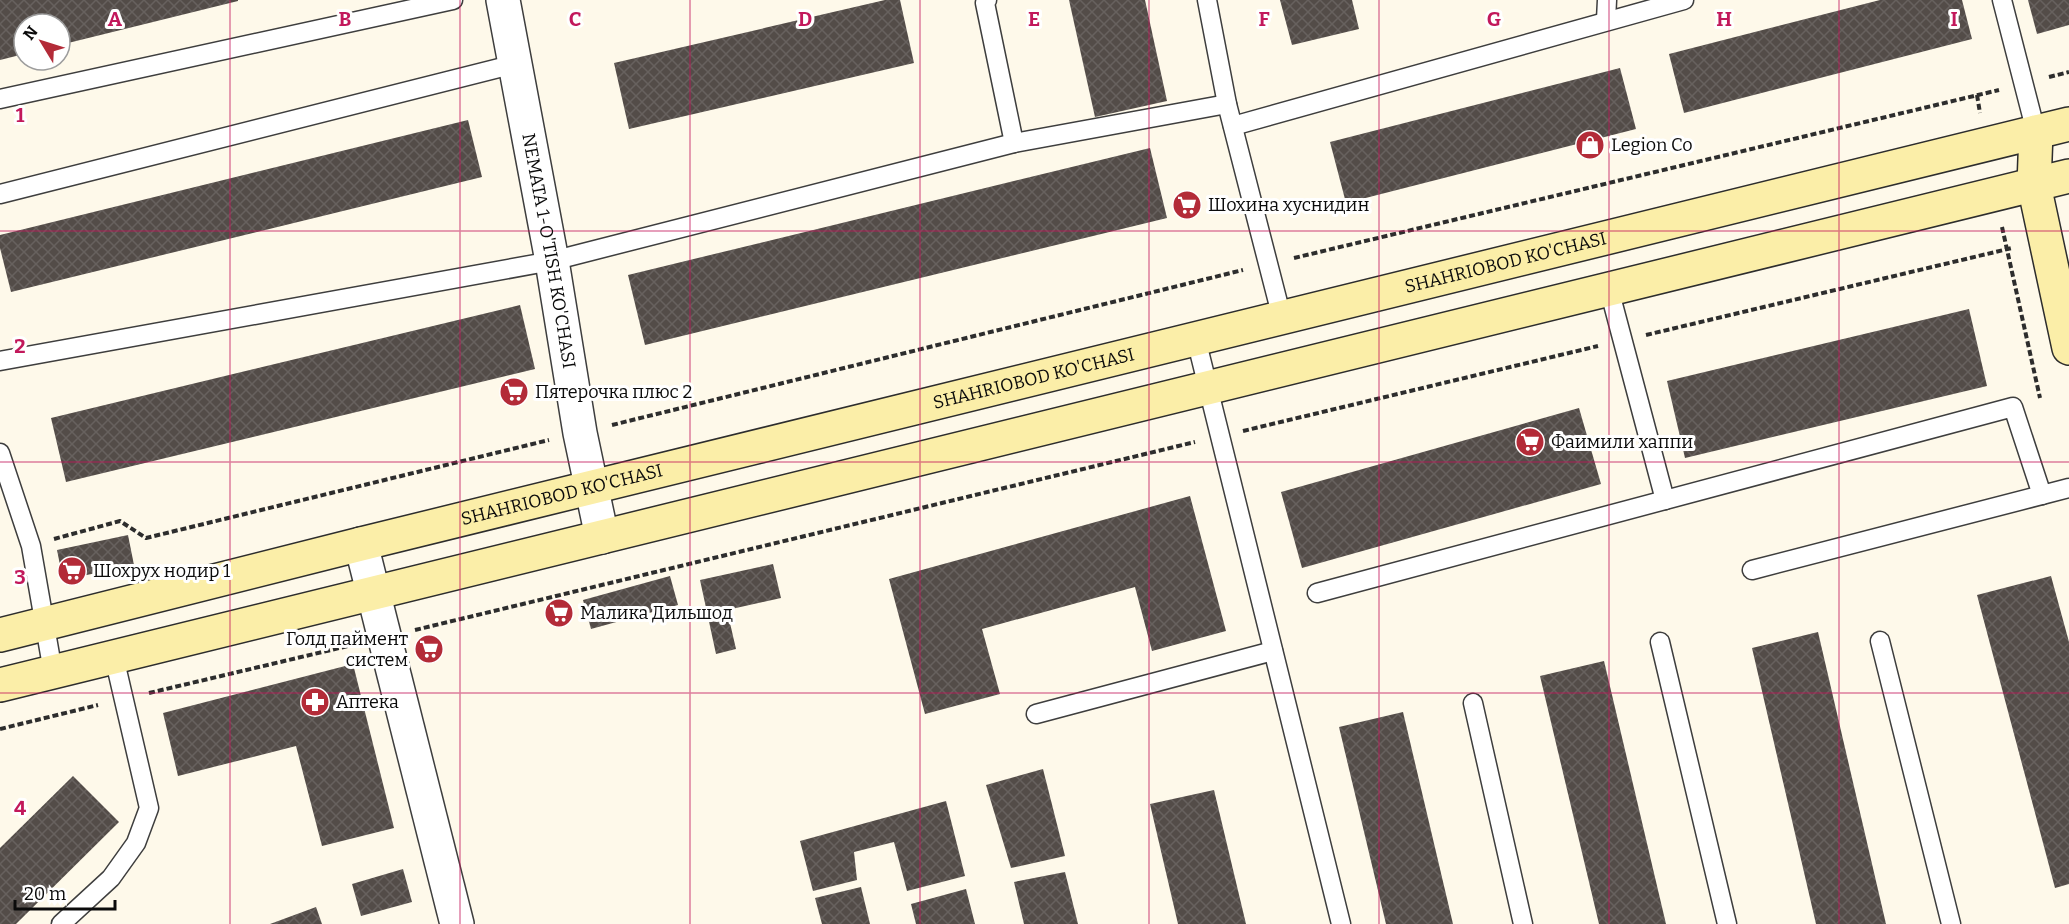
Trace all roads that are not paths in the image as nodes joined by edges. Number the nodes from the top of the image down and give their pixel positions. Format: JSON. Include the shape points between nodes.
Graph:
{"nodes":[{"id":1,"x":453,"y":0,"type":"edge"},
{"id":2,"x":502,"y":0,"type":"edge"},
{"id":3,"x":987,"y":0,"type":"edge"},
{"id":4,"x":1207,"y":0,"type":"edge"},
{"id":5,"x":1607,"y":0,"type":"edge"},
{"id":6,"x":1684,"y":0,"type":"edge"},
{"id":7,"x":2002,"y":0,"type":"edge"},
{"id":8,"x":1606,"y":20,"type":"junction"},
{"id":9,"x":515,"y":64,"type":"junction"},
{"id":10,"x":0,"y":99,"type":"edge"},
{"id":11,"x":1227,"y":104,"type":"junction"},
{"id":12,"x":2069,"y":124,"type":"edge"},
{"id":13,"x":1233,"y":126,"type":"junction"},
{"id":14,"x":2036,"y":132,"type":"junction"},
{"id":15,"x":1014,"y":143,"type":"junction"},
{"id":16,"x":2069,"y":164,"type":"edge"},
{"id":17,"x":2069,"y":176,"type":"edge"},
{"id":18,"x":2034,"y":185,"type":"junction"},
{"id":19,"x":0,"y":194,"type":"edge"},
{"id":20,"x":552,"y":261,"type":"junction"},
{"id":21,"x":1609,"y":289,"type":"junction"},
{"id":22,"x":1282,"y":318,"type":"junction"},
{"id":23,"x":1196,"y":339,"type":"junction"},
{"id":24,"x":2069,"y":348,"type":"edge"},
{"id":25,"x":0,"y":361,"type":"edge"},
{"id":26,"x":1208,"y":388,"type":"junction"},
{"id":27,"x":0,"y":453,"type":"edge"},
{"id":28,"x":591,"y":487,"type":"junction"},
{"id":29,"x":2069,"y":488,"type":"edge"},
{"id":30,"x":2042,"y":495,"type":"junction"},
{"id":31,"x":1665,"y":500,"type":"junction"},
{"id":32,"x":602,"y":537,"type":"junction"},
{"id":33,"x":361,"y":544,"type":"junction"},
{"id":34,"x":1752,"y":570,"type":"dead end"},
{"id":35,"x":1317,"y":592,"type":"dead end"},
{"id":36,"x":374,"y":593,"type":"junction"},
{"id":37,"x":44,"y":625,"type":"junction"},
{"id":38,"x":0,"y":636,"type":"edge"},
{"id":39,"x":1880,"y":641,"type":"dead end"},
{"id":40,"x":1660,"y":642,"type":"dead end"},
{"id":41,"x":1273,"y":651,"type":"junction"},
{"id":42,"x":114,"y":657,"type":"junction"},
{"id":43,"x":53,"y":672,"type":"junction"},
{"id":44,"x":0,"y":685,"type":"edge"},
{"id":45,"x":1473,"y":703,"type":"dead end"},
{"id":46,"x":1036,"y":714,"type":"dead end"},
{"id":47,"x":61,"y":924,"type":"edge"},
{"id":48,"x":457,"y":924,"type":"edge"},
{"id":49,"x":1341,"y":924,"type":"edge"},
{"id":50,"x":1523,"y":924,"type":"edge"},
{"id":51,"x":1727,"y":924,"type":"edge"},
{"id":52,"x":1951,"y":924,"type":"edge"}],
"edges":[{"from":1,"to":10,"type":"lane"},
{"from":2,"to":9,"type":"street","name":"NEMATA 1-O'TISH KO'CHASI"},
{"from":3,"to":15,"type":"lane"},
{"from":4,"to":11,"type":"lane"},
{"from":5,"to":8,"type":"lane"},
{"from":6,"to":8,"type":"lane"},
{"from":7,"to":14,"type":"lane"},
{"from":8,"to":13,"type":"lane"},
{"from":9,"to":19,"type":"lane"},
{"from":9,"to":20,"type":"street","name":"NEMATA 1-O'TISH KO'CHASI"},
{"from":11,"to":13,"type":"lane"},
{"from":11,"to":15,"type":"lane"},
{"from":12,"to":14,"type":"main road","name":"SHAHRIOBOD KO'CHASI"},
{"from":13,"to":22,"type":"lane"},
{"from":14,"to":16,"type":"main road"},
{"from":14,"to":18,"type":"main road"},
{"from":14,"to":22,"type":"main road","name":"SHAHRIOBOD KO'CHASI"},
{"from":15,"to":20,"type":"lane"},
{"from":17,"to":18,"type":"main road"},
{"from":18,"to":21,"type":"main road"},
{"from":18,"to":24,"type":"main road"},
{"from":20,"to":25,"type":"lane"},
{"from":20,"to":28,"type":"street","name":"NEMATA 1-O'TISH KO'CHASI"},
{"from":21,"to":26,"type":"main road"},
{"from":21,"to":31,"type":"lane"},
{"from":22,"to":23,"type":"main road","name":"SHAHRIOBOD KO'CHASI"},
{"from":23,"to":26,"type":"lane"},
{"from":23,"to":28,"type":"main road","name":"SHAHRIOBOD KO'CHASI"},
{"from":26,"to":32,"type":"main road"},
{"from":26,"to":41,"type":"lane"},
{"from":27,"to":37,"type":"lane","via":[[31,546]]},
{"from":28,"to":32,"type":"street","name":"NEMATA 1-O'TISH KO'CHASI"},
{"from":28,"to":33,"type":"main road","name":"SHAHRIOBOD KO'CHASI"},
{"from":29,"to":30,"type":"lane"},
{"from":30,"to":31,"type":"lane","via":[[2013,407]]},
{"from":30,"to":34,"type":"lane"},
{"from":31,"to":35,"type":"lane"},
{"from":32,"to":36,"type":"main road"},
{"from":33,"to":36,"type":"street"},
{"from":33,"to":37,"type":"main road","name":"SHAHRIOBOD KO'CHASI"},
{"from":36,"to":42,"type":"main road"},
{"from":36,"to":48,"type":"street"},
{"from":37,"to":38,"type":"main road","name":"SHAHRIOBOD KO'CHASI"},
{"from":37,"to":43,"type":"lane"},
{"from":39,"to":52,"type":"lane"},
{"from":40,"to":51,"type":"lane"},
{"from":41,"to":46,"type":"lane"},
{"from":41,"to":49,"type":"lane"},
{"from":42,"to":43,"type":"main road"},
{"from":42,"to":47,"type":"lane","via":[[149,808],[136,843],[111,878]]},
{"from":43,"to":44,"type":"main road"},
{"from":45,"to":50,"type":"lane"}]}
